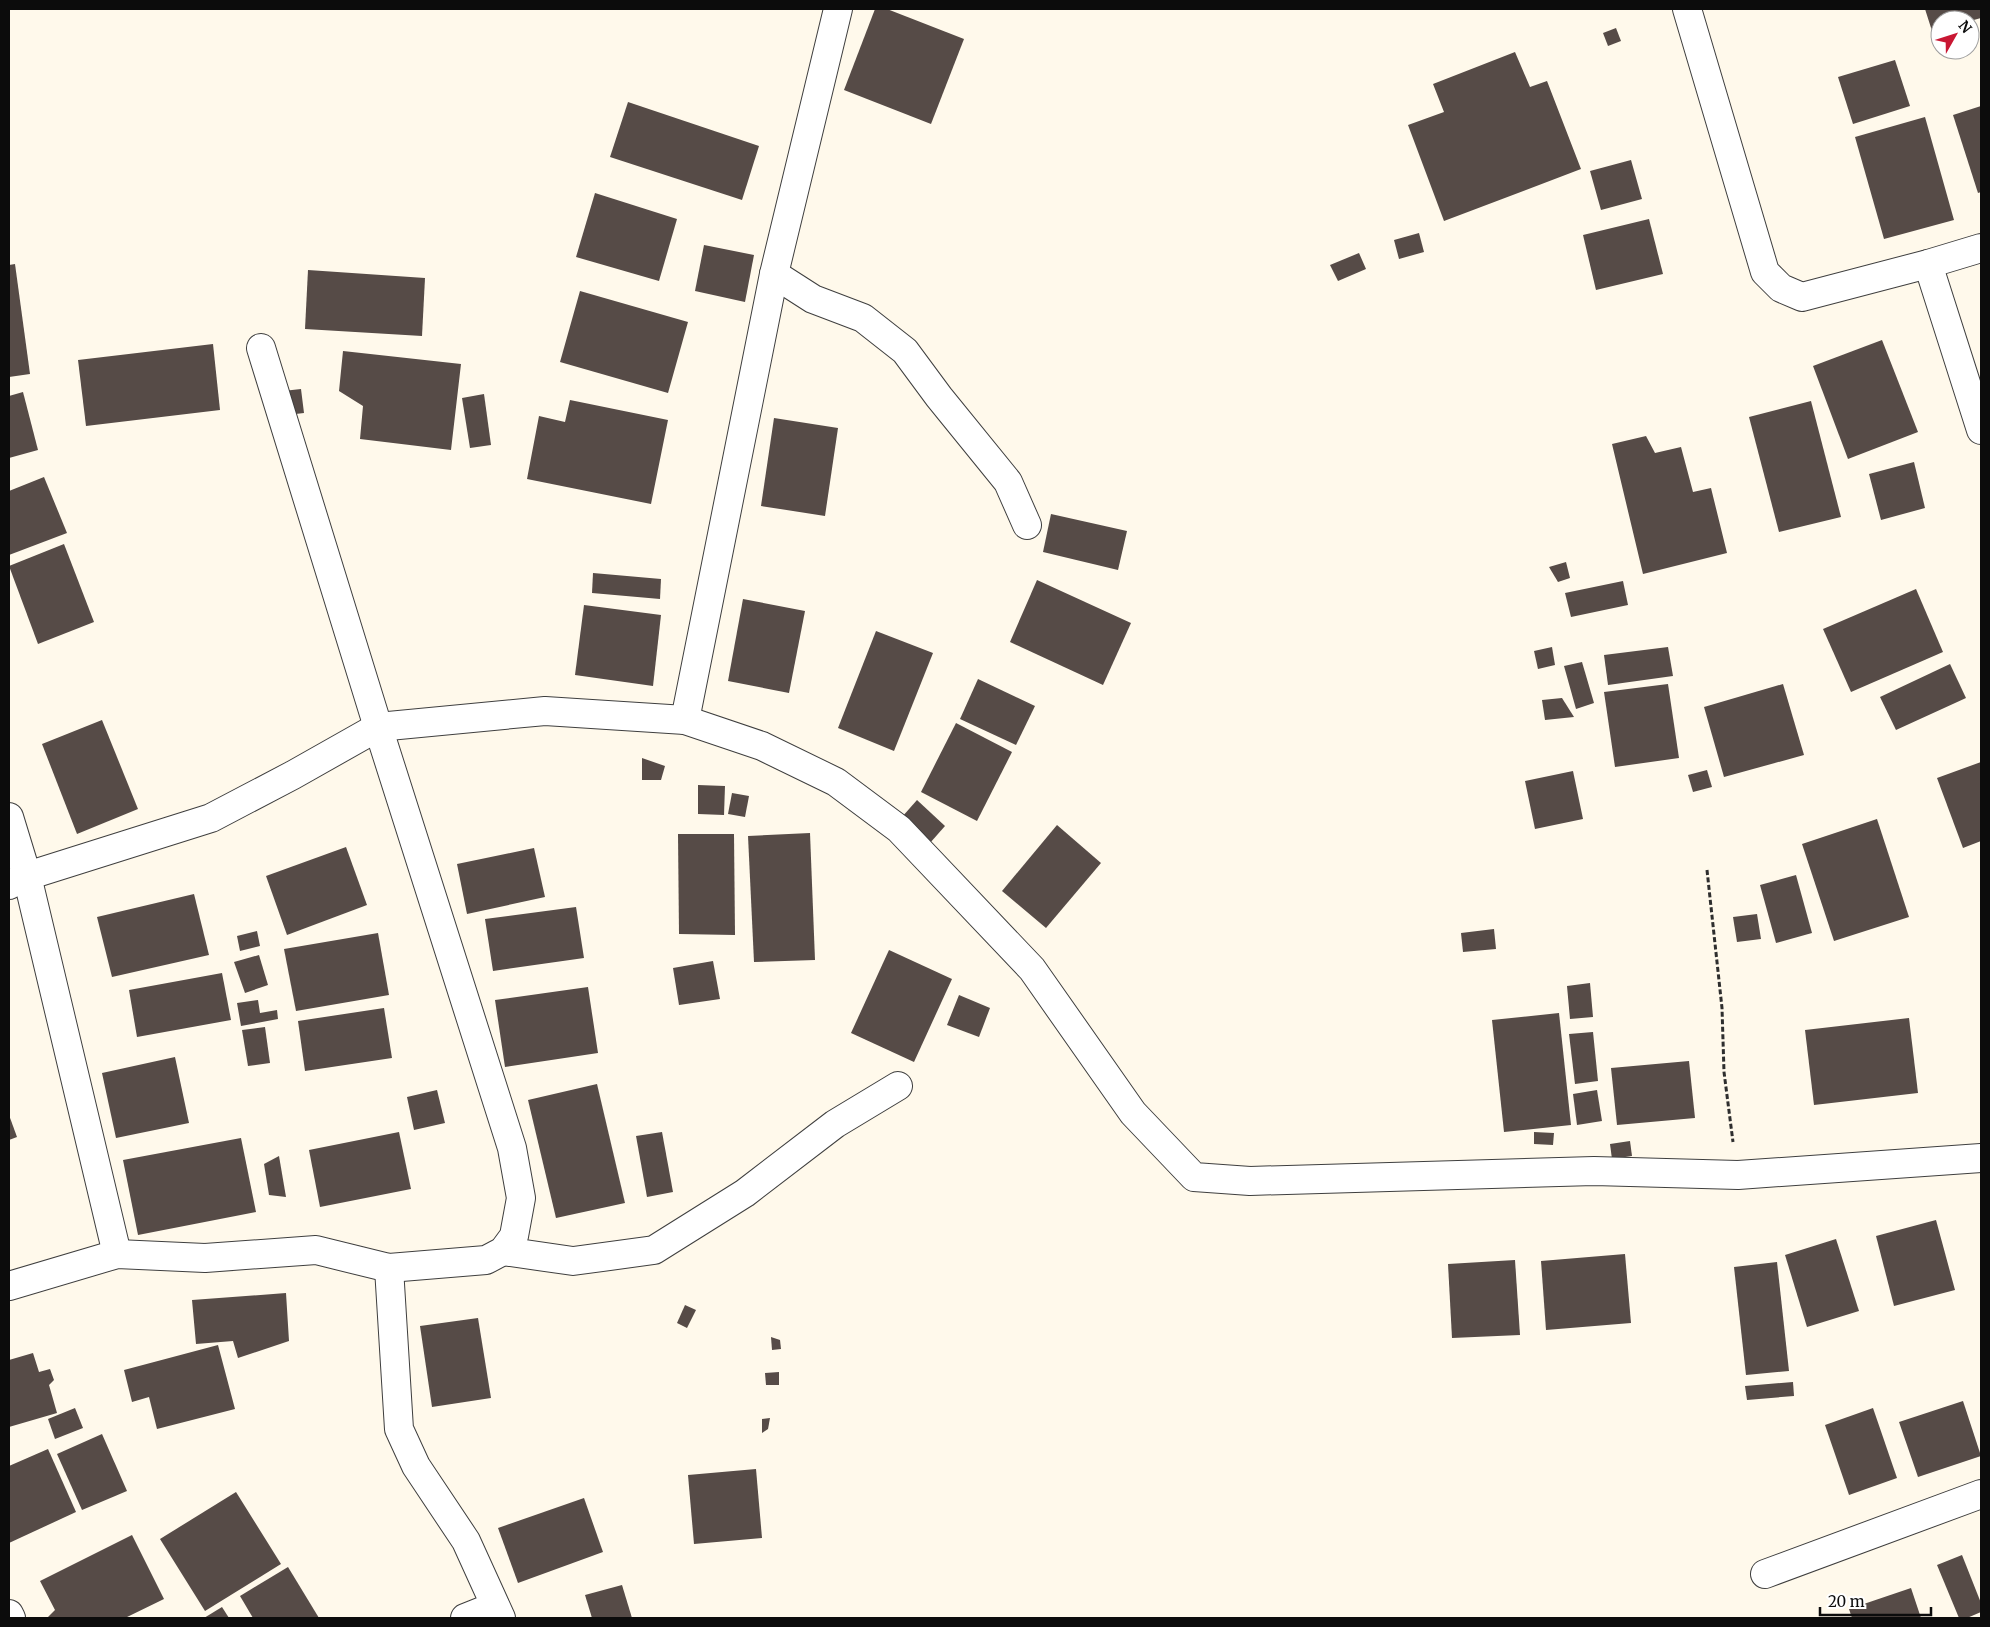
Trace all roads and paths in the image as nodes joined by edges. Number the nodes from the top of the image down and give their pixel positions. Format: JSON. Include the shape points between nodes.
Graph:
{"nodes":[{"id":1,"x":838,"y":9,"type":"edge"},
{"id":2,"x":1687,"y":9,"type":"edge"},
{"id":3,"x":1981,"y":248,"type":"edge"},
{"id":4,"x":1928,"y":264,"type":"junction"},
{"id":5,"x":774,"y":274,"type":"junction"},
{"id":6,"x":261,"y":348,"type":"dead end"},
{"id":7,"x":1981,"y":430,"type":"edge"},
{"id":8,"x":1026,"y":524,"type":"dead end"},
{"id":9,"x":685,"y":720,"type":"junction"},
{"id":10,"x":378,"y":727,"type":"junction"},
{"id":11,"x":9,"y":817,"type":"edge"},
{"id":12,"x":1707,"y":870,"type":"dead end"},
{"id":13,"x":18,"y":880,"type":"edge"},
{"id":14,"x":898,"y":1086,"type":"dead end"},
{"id":15,"x":1981,"y":1158,"type":"edge"},
{"id":16,"x":1738,"y":1175,"type":"junction"},
{"id":17,"x":503,"y":1251,"type":"junction"},
{"id":18,"x":117,"y":1254,"type":"junction"},
{"id":19,"x":389,"y":1268,"type":"junction"},
{"id":20,"x":9,"y":1286,"type":"edge"},
{"id":21,"x":1981,"y":1494,"type":"edge"},
{"id":22,"x":1764,"y":1574,"type":"dead end"},
{"id":23,"x":498,"y":1612,"type":"edge"},
{"id":24,"x":9,"y":1614,"type":"edge"},
{"id":25,"x":11,"y":1618,"type":"edge"},
{"id":26,"x":465,"y":1618,"type":"edge"}],
"edges":[{"from":1,"to":5,"type":"street"},
{"from":2,"to":4,"type":"street","via":[[1765,272],[1781,288],[1802,297]]},
{"from":3,"to":4,"type":"street"},
{"from":4,"to":7,"type":"street"},
{"from":5,"to":8,"type":"street","via":[[813,299],[863,318],[905,351],[1008,482]]},
{"from":5,"to":9,"type":"street"},
{"from":6,"to":10,"type":"street"},
{"from":9,"to":10,"type":"street","via":[[546,711]]},
{"from":9,"to":16,"type":"street","via":[[762,746],[836,782],[899,828],[1032,969],[1133,1113],[1194,1177],[1250,1181],[1594,1171]]},
{"from":10,"to":13,"type":"street","via":[[211,818]]},
{"from":10,"to":17,"type":"street","via":[[512,1148],[521,1198],[514,1236]]},
{"from":11,"to":13,"type":"street"},
{"from":12,"to":16,"type":"path","via":[[1722,1008],[1724,1072]]},
{"from":13,"to":18,"type":"street"},
{"from":14,"to":17,"type":"street","via":[[835,1124],[745,1193],[654,1250],[573,1262]]},
{"from":15,"to":16,"type":"street"},
{"from":17,"to":19,"type":"street","via":[[486,1260]]},
{"from":18,"to":19,"type":"street","via":[[205,1258],[316,1250]]},
{"from":18,"to":20,"type":"street"},
{"from":19,"to":23,"type":"street","via":[[399,1429],[416,1466],[466,1541]]},
{"from":21,"to":22,"type":"street"},
{"from":23,"to":26,"type":"street"},
{"from":24,"to":25,"type":"street"}]}
